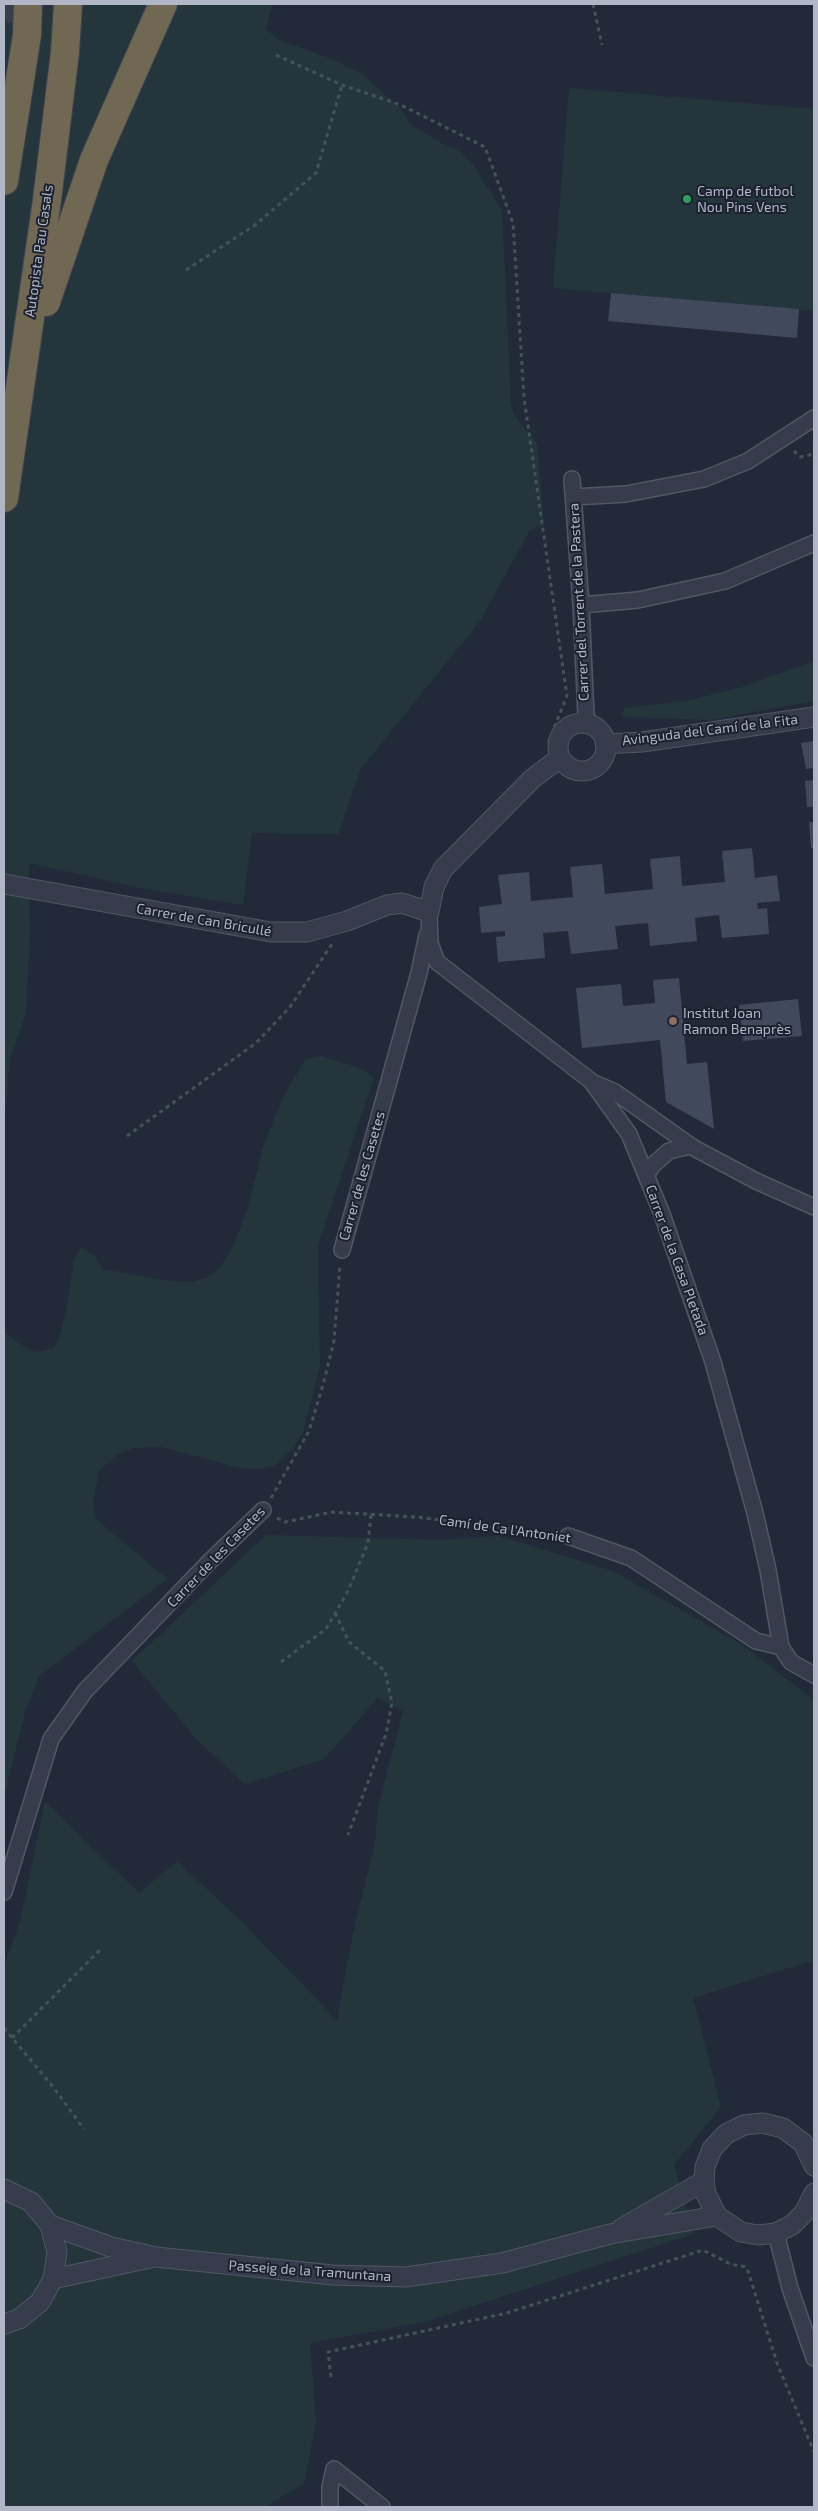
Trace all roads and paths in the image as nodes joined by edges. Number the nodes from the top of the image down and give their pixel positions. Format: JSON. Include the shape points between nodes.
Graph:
{"nodes":[{"id":1,"x":10,"y":4,"type":"edge"},
{"id":2,"x":28,"y":4,"type":"edge"},
{"id":3,"x":68,"y":4,"type":"edge"},
{"id":4,"x":162,"y":4,"type":"edge"},
{"id":5,"x":593,"y":4,"type":"edge"},
{"id":6,"x":602,"y":46,"type":"dead end"},
{"id":7,"x":276,"y":55,"type":"dead end"},
{"id":8,"x":342,"y":85,"type":"junction"},
{"id":9,"x":4,"y":178,"type":"edge"},
{"id":10,"x":186,"y":270,"type":"dead end"},
{"id":11,"x":814,"y":418,"type":"edge"},
{"id":12,"x":15,"y":422,"type":"junction"},
{"id":13,"x":572,"y":479,"type":"dead end"},
{"id":14,"x":574,"y":497,"type":"junction"},
{"id":15,"x":4,"y":498,"type":"edge"},
{"id":16,"x":814,"y":543,"type":"edge"},
{"id":17,"x":582,"y":605,"type":"junction"},
{"id":18,"x":814,"y":717,"type":"edge"},
{"id":19,"x":582,"y":724,"type":"junction"},
{"id":20,"x":605,"y":744,"type":"junction"},
{"id":21,"x":560,"y":758,"type":"junction"},
{"id":22,"x":533,"y":778,"type":"junction"},
{"id":23,"x":4,"y":884,"type":"edge"},
{"id":24,"x":429,"y":920,"type":"junction"},
{"id":25,"x":347,"y":921,"type":"junction"},
{"id":26,"x":591,"y":1081,"type":"junction"},
{"id":27,"x":127,"y":1136,"type":"dead end"},
{"id":28,"x":690,"y":1146,"type":"junction"},
{"id":29,"x":646,"y":1175,"type":"junction"},
{"id":30,"x":814,"y":1207,"type":"edge"},
{"id":31,"x":342,"y":1250,"type":"joint"},
{"id":32,"x":263,"y":1510,"type":"junction"},
{"id":33,"x":372,"y":1515,"type":"junction"},
{"id":34,"x":568,"y":1536,"type":"joint"},
{"id":35,"x":335,"y":1613,"type":"junction"},
{"id":36,"x":781,"y":1647,"type":"junction"},
{"id":37,"x":281,"y":1662,"type":"dead end"},
{"id":38,"x":814,"y":1675,"type":"edge"},
{"id":39,"x":348,"y":1834,"type":"dead end"},
{"id":40,"x":4,"y":1892,"type":"edge"},
{"id":41,"x":100,"y":1950,"type":"dead end"},
{"id":42,"x":4,"y":2028,"type":"edge"},
{"id":43,"x":12,"y":2038,"type":"junction"},
{"id":44,"x":84,"y":2129,"type":"dead end"},
{"id":45,"x":809,"y":2142,"type":"edge"},
{"id":46,"x":814,"y":2166,"type":"edge"},
{"id":47,"x":704,"y":2181,"type":"junction"},
{"id":48,"x":4,"y":2189,"type":"edge"},
{"id":49,"x":814,"y":2192,"type":"edge"},
{"id":50,"x":717,"y":2216,"type":"junction"},
{"id":51,"x":50,"y":2225,"type":"junction"},
{"id":52,"x":776,"y":2233,"type":"junction"},
{"id":53,"x":610,"y":2234,"type":"junction"},
{"id":54,"x":156,"y":2256,"type":"junction"},
{"id":55,"x":53,"y":2279,"type":"junction"},
{"id":56,"x":4,"y":2324,"type":"edge"},
{"id":57,"x":814,"y":2358,"type":"edge"},
{"id":58,"x":331,"y":2377,"type":"dead end"},
{"id":59,"x":814,"y":2452,"type":"edge"},
{"id":60,"x":330,"y":2507,"type":"edge"},
{"id":61,"x":382,"y":2507,"type":"edge"}],
"edges":[{"from":1,"to":9,"type":"highway"},
{"from":2,"to":9,"type":"highway","via":[[27,35]]},
{"from":3,"to":12,"type":"highway","name":"Autopista Pau Casals","via":[[47,200]]},
{"from":4,"to":12,"type":"highway","via":[[94,160],[51,283]]},
{"from":5,"to":6,"type":"path"},
{"from":7,"to":8,"type":"path"},
{"from":8,"to":10,"type":"path","via":[[316,173],[255,225]]},
{"from":8,"to":22,"type":"path","via":[[401,105],[485,147],[513,223],[524,398],[567,696]]},
{"from":11,"to":14,"type":"street","via":[[748,461],[704,479],[626,494]]},
{"from":12,"to":15,"type":"highway","name":"Autopista Pau Casals"},
{"from":13,"to":14,"type":"street","name":"Carrer del Torrent de la Pastera"},
{"from":14,"to":17,"type":"street","name":"Carrer del Torrent de la Pastera"},
{"from":16,"to":17,"type":"street","via":[[725,580],[682,592]]},
{"from":17,"to":19,"type":"street","name":"Carrer del Torrent de la Pastera","via":[[586,715]]},
{"from":18,"to":20,"type":"street","name":"Avinguda del Camí de la Fita","via":[[642,742]]},
{"from":19,"to":20,"type":"street","via":[[599,731]]},
{"from":19,"to":21,"type":"street","via":[[568,728],[560,738]]},
{"from":20,"to":21,"type":"street","via":[[599,763],[586,771],[566,766]]},
{"from":21,"to":22,"type":"street"},
{"from":22,"to":24,"type":"street","via":[[443,869],[434,887]]},
{"from":23,"to":25,"type":"street","name":"Carrer de Can Bricullé","via":[[271,932],[307,932]]},
{"from":24,"to":25,"type":"street","name":"Carrer de Can Bricullé","via":[[402,903],[387,905]]},
{"from":24,"to":26,"type":"street","name":"Carrer de la Casa Pletada","via":[[433,953],[444,969]]},
{"from":24,"to":31,"type":"street","name":"Carrer de les Casetes","via":[[419,973]]},
{"from":25,"to":27,"type":"path","via":[[290,1008],[256,1043]]},
{"from":26,"to":28,"type":"street","via":[[615,1092]]},
{"from":26,"to":29,"type":"street","name":"Carrer de la Casa Pletada","via":[[629,1134]]},
{"from":28,"to":29,"type":"street","via":[[669,1151]]},
{"from":28,"to":30,"type":"street"},
{"from":29,"to":36,"type":"street","name":"Carrer de la Casa Pletada","via":[[695,1308],[741,1457],[768,1570]]},
{"from":31,"to":32,"type":"path","name":"Carrer de les Casetes","via":[[334,1341],[323,1386],[309,1431]]},
{"from":32,"to":33,"type":"path","name":"Camí de Ca l'Antoniet","via":[[285,1522],[332,1512]]},
{"from":32,"to":40,"type":"street","name":"Carrer de les Casetes","via":[[86,1692],[51,1738]]},
{"from":33,"to":34,"type":"path","name":"Camí de Ca l'Antoniet","via":[[416,1517]]},
{"from":33,"to":35,"type":"path","via":[[368,1543]]},
{"from":34,"to":36,"type":"street","name":"Camí de Ca l'Antoniet","via":[[631,1558],[756,1641]]},
{"from":35,"to":37,"type":"path","via":[[326,1628]]},
{"from":35,"to":39,"type":"path","via":[[349,1642],[385,1671],[392,1703],[386,1734]]},
{"from":36,"to":38,"type":"street","via":[[791,1662]]},
{"from":41,"to":43,"type":"path"},
{"from":42,"to":43,"type":"path"},
{"from":43,"to":44,"type":"path"},
{"from":45,"to":46,"type":"street"},
{"from":45,"to":47,"type":"street","via":[[783,2128],[763,2123],[744,2125],[726,2134],[712,2149]]},
{"from":47,"to":50,"type":"street","via":[[706,2194]]},
{"from":47,"to":53,"type":"street","name":"Passeig de la Tramuntana"},
{"from":48,"to":51,"type":"street","via":[[32,2202]]},
{"from":49,"to":52,"type":"street","via":[[804,2213],[792,2225]]},
{"from":50,"to":52,"type":"street","via":[[741,2232],[758,2235]]},
{"from":50,"to":53,"type":"street","name":"Passeig de la Tramuntana"},
{"from":51,"to":54,"type":"street","name":"Passeig de la Tramuntana","via":[[111,2247]]},
{"from":51,"to":55,"type":"street","via":[[57,2252]]},
{"from":52,"to":57,"type":"street","via":[[790,2288]]},
{"from":53,"to":54,"type":"street","name":"Passeig de la Tramuntana","via":[[502,2263],[406,2277],[333,2275]]},
{"from":54,"to":55,"type":"street","name":"Passeig de la Tramuntana"},
{"from":55,"to":56,"type":"street","via":[[40,2302],[19,2319]]},
{"from":58,"to":59,"type":"path","via":[[328,2352],[507,2312],[700,2249],[748,2271],[777,2363]]},
{"from":60,"to":61,"type":"street","via":[[334,2469]]}]}
